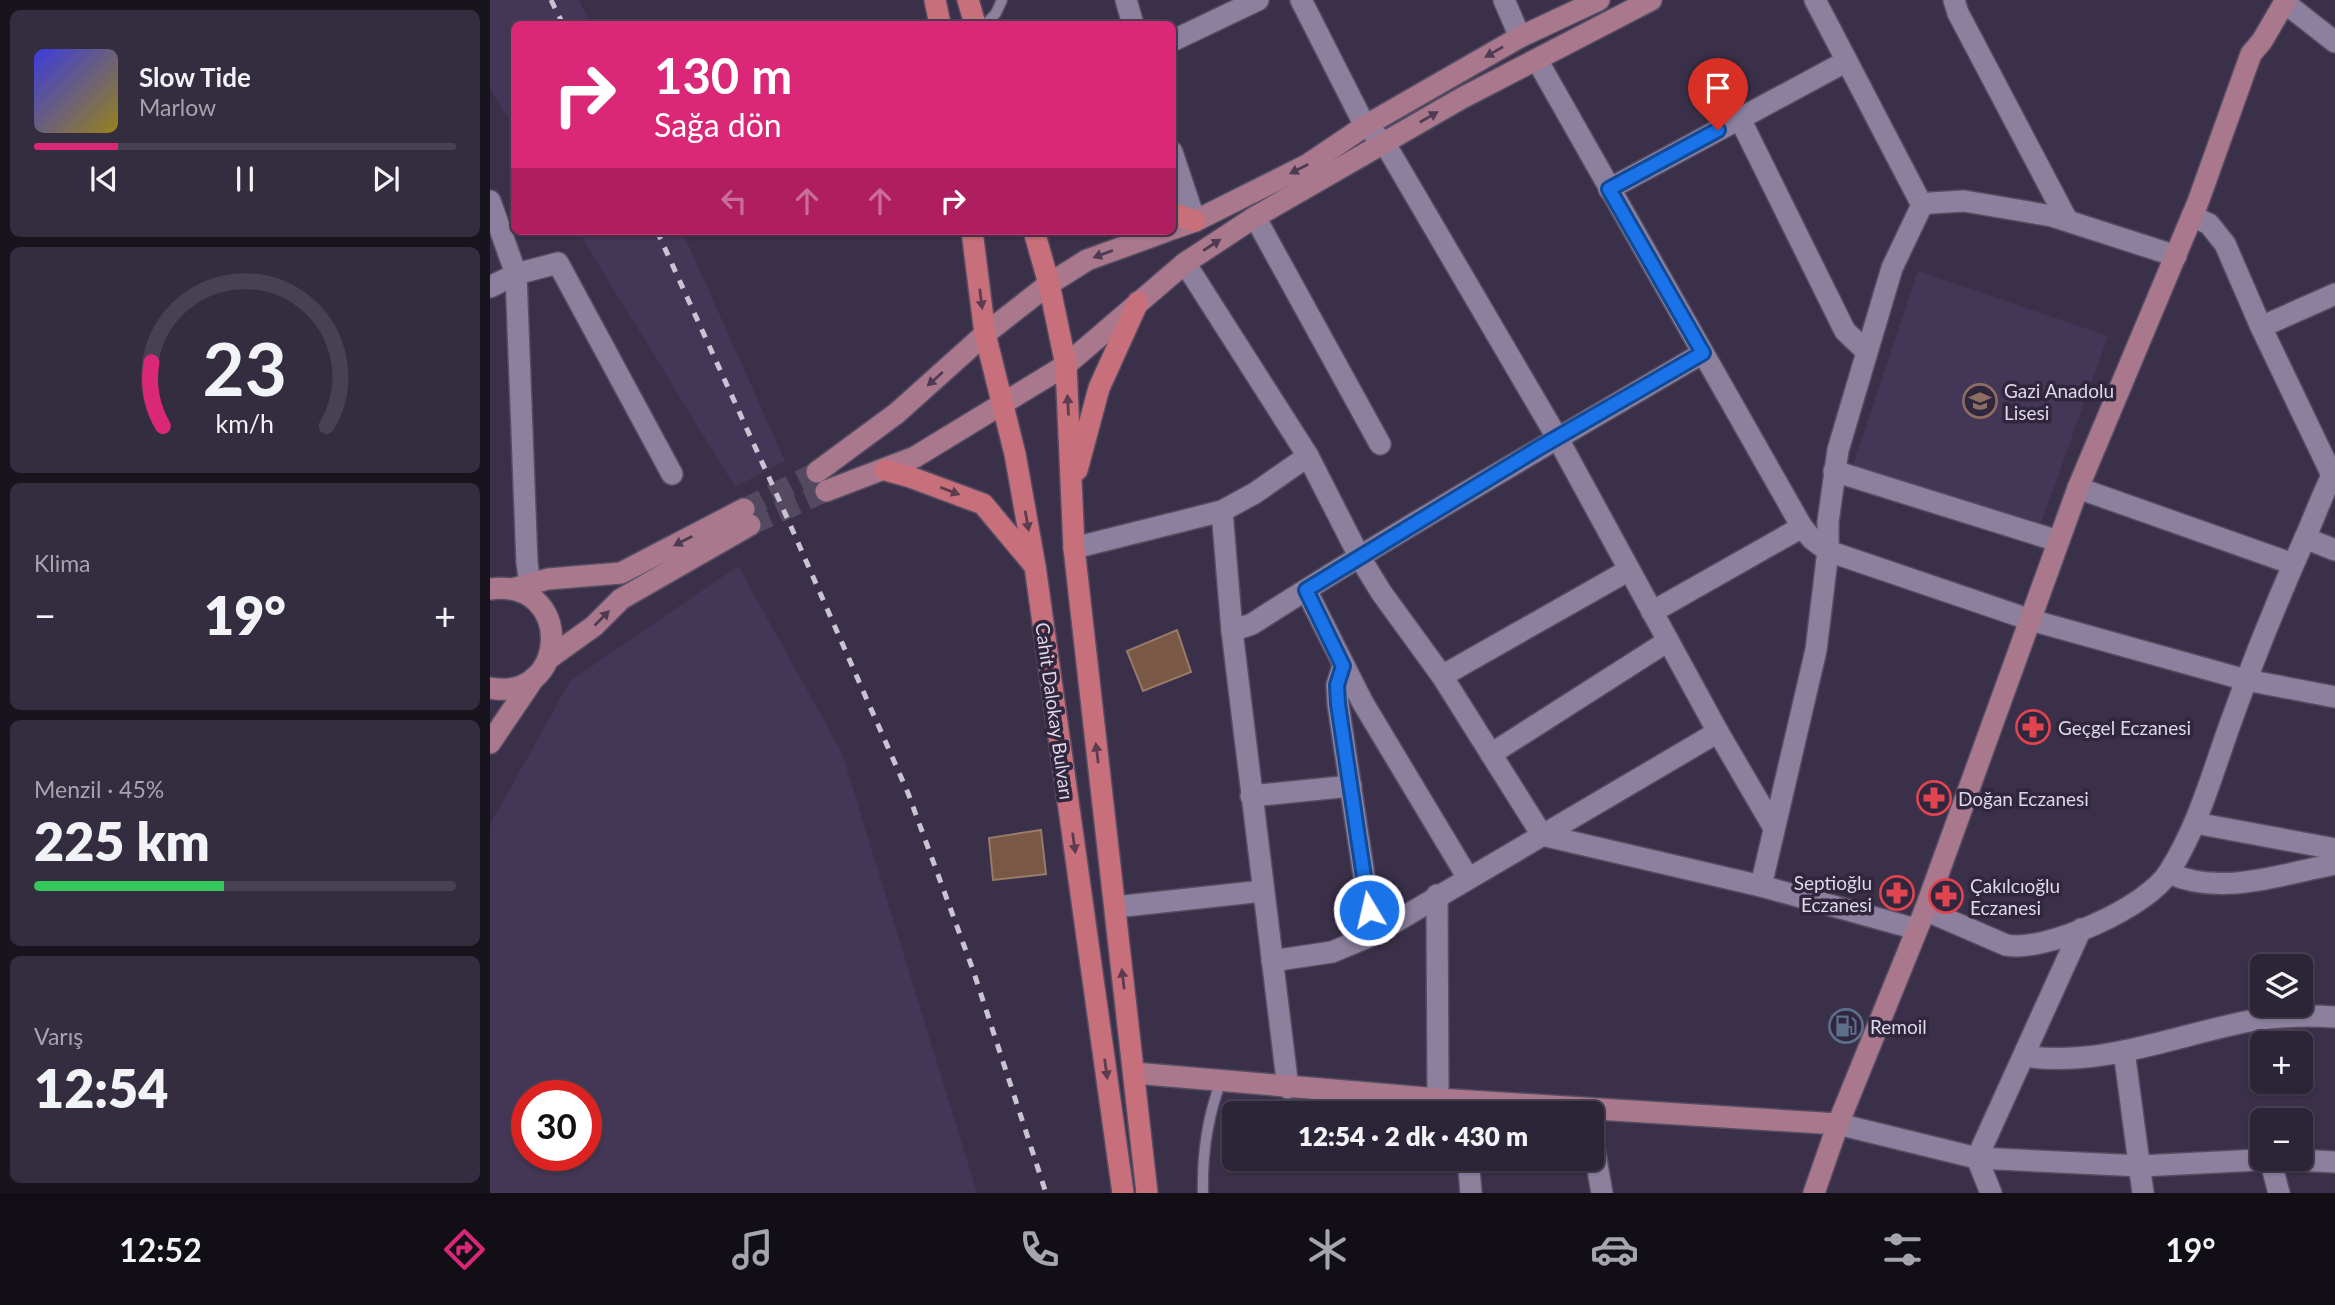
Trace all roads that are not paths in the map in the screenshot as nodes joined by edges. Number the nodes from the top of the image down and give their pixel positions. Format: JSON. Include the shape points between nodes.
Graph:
{"nodes":[{"id":1,"x":935,"y":0,"type":"edge"},
{"id":2,"x":968,"y":0,"type":"edge"},
{"id":3,"x":1002,"y":0,"type":"edge"},
{"id":4,"x":1126,"y":0,"type":"edge"},
{"id":5,"x":1258,"y":0,"type":"edge"},
{"id":6,"x":1301,"y":0,"type":"edge"},
{"id":7,"x":1504,"y":0,"type":"edge"},
{"id":8,"x":1599,"y":0,"type":"edge"},
{"id":9,"x":1651,"y":0,"type":"edge"},
{"id":10,"x":1815,"y":0,"type":"edge"},
{"id":11,"x":1954,"y":0,"type":"edge"},
{"id":12,"x":2278,"y":4,"type":"edge"},
{"id":13,"x":939,"y":21,"type":"edge"},
{"id":14,"x":974,"y":21,"type":"edge"},
{"id":15,"x":989,"y":21,"type":"edge"},
{"id":16,"x":1132,"y":21,"type":"edge"},
{"id":17,"x":1520,"y":37,"type":"junction"},
{"id":18,"x":1176,"y":39,"type":"edge"},
{"id":19,"x":2335,"y":42,"type":"edge"},
{"id":20,"x":1537,"y":60,"type":"junction"},
{"id":21,"x":1845,"y":62,"type":"junction"},
{"id":22,"x":1740,"y":119,"type":"junction"},
{"id":23,"x":1365,"y":126,"type":"junction"},
{"id":24,"x":1384,"y":142,"type":"junction"},
{"id":25,"x":1176,"y":164,"type":"edge"},
{"id":26,"x":1609,"y":189,"type":"junction"},
{"id":27,"x":490,"y":201,"type":"edge"},
{"id":28,"x":1922,"y":205,"type":"junction"},
{"id":29,"x":1176,"y":214,"type":"edge"},
{"id":30,"x":2193,"y":216,"type":"junction"},
{"id":31,"x":1255,"y":217,"type":"junction"},
{"id":32,"x":2067,"y":220,"type":"junction"},
{"id":33,"x":1195,"y":221,"type":"junction"},
{"id":34,"x":1176,"y":228,"type":"edge"},
{"id":35,"x":973,"y":235,"type":"edge"},
{"id":36,"x":1035,"y":235,"type":"edge"},
{"id":37,"x":1156,"y":235,"type":"edge"},
{"id":38,"x":2176,"y":256,"type":"junction"},
{"id":39,"x":1185,"y":263,"type":"junction"},
{"id":40,"x":516,"y":274,"type":"junction"},
{"id":41,"x":1049,"y":284,"type":"junction"},
{"id":42,"x":490,"y":287,"type":"edge"},
{"id":43,"x":2335,"y":294,"type":"edge"},
{"id":44,"x":1138,"y":302,"type":"junction"},
{"id":45,"x":2260,"y":327,"type":"junction"},
{"id":46,"x":985,"y":334,"type":"junction"},
{"id":47,"x":1866,"y":351,"type":"junction"},
{"id":48,"x":1703,"y":353,"type":"junction"},
{"id":49,"x":1066,"y":365,"type":"junction"},
{"id":50,"x":1002,"y":403,"type":"junction"},
{"id":51,"x":1558,"y":439,"type":"junction"},
{"id":52,"x":1380,"y":444,"type":"dead end"},
{"id":53,"x":1308,"y":456,"type":"junction"},
{"id":54,"x":885,"y":470,"type":"junction"},
{"id":55,"x":1834,"y":471,"type":"junction"},
{"id":56,"x":817,"y":472,"type":"tunnel mouth"},
{"id":57,"x":2334,"y":472,"type":"edge"},
{"id":58,"x":672,"y":474,"type":"dead end"},
{"id":59,"x":2078,"y":488,"type":"junction"},
{"id":60,"x":1072,"y":489,"type":"junction"},
{"id":61,"x":826,"y":492,"type":"tunnel mouth"},
{"id":62,"x":1222,"y":511,"type":"junction"},
{"id":63,"x":1802,"y":527,"type":"junction"},
{"id":64,"x":2305,"y":538,"type":"junction"},
{"id":65,"x":2058,"y":541,"type":"junction"},
{"id":66,"x":1074,"y":548,"type":"junction"},
{"id":67,"x":2335,"y":550,"type":"edge"},
{"id":68,"x":1828,"y":551,"type":"junction"},
{"id":69,"x":1359,"y":556,"type":"junction"},
{"id":70,"x":2293,"y":564,"type":"junction"},
{"id":71,"x":1035,"y":566,"type":"junction"},
{"id":72,"x":1629,"y":570,"type":"junction"},
{"id":73,"x":521,"y":586,"type":"junction"},
{"id":74,"x":490,"y":589,"type":"edge"},
{"id":75,"x":1306,"y":590,"type":"junction"},
{"id":76,"x":1652,"y":612,"type":"junction"},
{"id":77,"x":2031,"y":620,"type":"junction"},
{"id":78,"x":1232,"y":631,"type":"junction"},
{"id":79,"x":1668,"y":641,"type":"junction"},
{"id":80,"x":548,"y":659,"type":"junction"},
{"id":81,"x":1343,"y":666,"type":"junction"},
{"id":82,"x":1442,"y":676,"type":"junction"},
{"id":83,"x":535,"y":677,"type":"junction"},
{"id":84,"x":2246,"y":680,"type":"junction"},
{"id":85,"x":490,"y":688,"type":"edge"},
{"id":86,"x":2335,"y":697,"type":"edge"},
{"id":87,"x":1718,"y":732,"type":"junction"},
{"id":88,"x":490,"y":743,"type":"edge"},
{"id":89,"x":1491,"y":754,"type":"junction"},
{"id":90,"x":1351,"y":786,"type":"junction"},
{"id":91,"x":1251,"y":796,"type":"junction"},
{"id":92,"x":2195,"y":823,"type":"junction"},
{"id":93,"x":1774,"y":828,"type":"junction"},
{"id":94,"x":1542,"y":835,"type":"junction"},
{"id":95,"x":2335,"y":849,"type":"edge"},
{"id":96,"x":2335,"y":864,"type":"edge"},
{"id":97,"x":2169,"y":873,"type":"junction"},
{"id":98,"x":1468,"y":878,"type":"junction"},
{"id":99,"x":1761,"y":886,"type":"junction"},
{"id":100,"x":1263,"y":891,"type":"junction"},
{"id":101,"x":1437,"y":895,"type":"junction"},
{"id":102,"x":1115,"y":907,"type":"junction"},
{"id":103,"x":1920,"y":919,"type":"junction"},
{"id":104,"x":2081,"y":929,"type":"junction"},
{"id":105,"x":1373,"y":934,"type":"junction"},
{"id":106,"x":1272,"y":961,"type":"junction"},
{"id":107,"x":2335,"y":1017,"type":"edge"},
{"id":108,"x":2124,"y":1051,"type":"junction"},
{"id":109,"x":2024,"y":1056,"type":"junction"},
{"id":110,"x":1134,"y":1073,"type":"junction"},
{"id":111,"x":1221,"y":1081,"type":"junction"},
{"id":112,"x":1288,"y":1088,"type":"junction"},
{"id":113,"x":1438,"y":1099,"type":"junction"},
{"id":114,"x":1444,"y":1101,"type":"edge"},
{"id":115,"x":1604,"y":1112,"type":"edge"},
{"id":116,"x":1838,"y":1124,"type":"junction"},
{"id":117,"x":1977,"y":1158,"type":"junction"},
{"id":118,"x":2250,"y":1160,"type":"edge"},
{"id":119,"x":2313,"y":1161,"type":"edge"},
{"id":120,"x":2335,"y":1162,"type":"edge"},
{"id":121,"x":2141,"y":1166,"type":"junction"},
{"id":122,"x":1469,"y":1171,"type":"edge"},
{"id":123,"x":1598,"y":1171,"type":"edge"},
{"id":124,"x":2273,"y":1171,"type":"edge"},
{"id":125,"x":1123,"y":1193,"type":"edge"},
{"id":126,"x":1147,"y":1193,"type":"edge"},
{"id":127,"x":1203,"y":1193,"type":"edge"},
{"id":128,"x":1471,"y":1193,"type":"edge"},
{"id":129,"x":1602,"y":1193,"type":"edge"},
{"id":130,"x":1814,"y":1193,"type":"edge"},
{"id":131,"x":1991,"y":1193,"type":"edge"},
{"id":132,"x":2143,"y":1193,"type":"edge"},
{"id":133,"x":2279,"y":1193,"type":"edge"}],
"edges":[{"from":1,"to":13,"type":"main road"},
{"from":2,"to":14,"type":"main road"},
{"from":3,"to":15,"type":"lane"},
{"from":4,"to":16,"type":"street"},
{"from":5,"to":18,"type":"street"},
{"from":6,"to":23,"type":"street"},
{"from":7,"to":17,"type":"street"},
{"from":8,"to":17,"type":"main road"},
{"from":9,"to":20,"type":"main road"},
{"from":10,"to":21,"type":"street"},
{"from":11,"to":32,"type":"street"},
{"from":12,"to":19,"type":"street"},
{"from":12,"to":30,"type":"main road","via":[[2263,41],[2251,54]]},
{"from":17,"to":23,"type":"main road","one_way":true},
{"from":24,"to":20,"type":"main road","one_way":true},
{"from":20,"to":26,"type":"street"},
{"from":21,"to":22,"type":"street"},
{"from":21,"to":28,"type":"street"},
{"from":22,"to":26,"type":"street"},
{"from":22,"to":47,"type":"street","via":[[1845,331]]},
{"from":23,"to":24,"type":"street"},
{"from":23,"to":33,"type":"main road","one_way":true,"via":[[1307,165]]},
{"from":24,"to":31,"type":"main road"},
{"from":24,"to":51,"type":"street"},
{"from":25,"to":33,"type":"street"},
{"from":26,"to":48,"type":"street"},
{"from":27,"to":40,"type":"street"},
{"from":28,"to":32,"type":"street","via":[[1964,201]]},
{"from":28,"to":47,"type":"street","via":[[1892,268]]},
{"from":29,"to":33,"type":"main road"},
{"from":30,"to":38,"type":"main road"},
{"from":30,"to":45,"type":"street","via":[[2209,224],[2225,244]]},
{"from":39,"to":31,"type":"main road","one_way":true},
{"from":31,"to":52,"type":"street"},
{"from":32,"to":38,"type":"street"},
{"from":33,"to":34,"type":"main road"},
{"from":35,"to":46,"type":"main road","name":"Cahit Dalokay Bulvarı","one_way":true},
{"from":36,"to":41,"type":"main road","name":"Cahit Dalokay Bulvarı"},
{"from":37,"to":41,"type":"main road","one_way":true,"via":[[1087,260]]},
{"from":38,"to":59,"type":"main road"},
{"from":39,"to":44,"type":"main road"},
{"from":39,"to":53,"type":"street"},
{"from":40,"to":42,"type":"street"},
{"from":40,"to":58,"type":"street","via":[[558,263]]},
{"from":40,"to":73,"type":"street","via":[[527,563]]},
{"from":41,"to":46,"type":"main road"},
{"from":41,"to":49,"type":"main road","name":"Cahit Dalokay Bulvarı"},
{"from":43,"to":45,"type":"street"},
{"from":44,"to":49,"type":"main road"},
{"from":44,"to":60,"type":"main road","via":[[1099,388]]},
{"from":45,"to":57,"type":"street"},
{"from":46,"to":50,"type":"main road","name":"Cahit Dalokay Bulvarı"},
{"from":46,"to":56,"type":"main road","one_way":true,"via":[[897,413]]},
{"from":47,"to":55,"type":"street"},
{"from":48,"to":51,"type":"street"},
{"from":48,"to":63,"type":"street"},
{"from":49,"to":50,"type":"main road"},
{"from":60,"to":49,"type":"main road","name":"Cahit Dalokay Bulvarı","one_way":true},
{"from":50,"to":54,"type":"main road","via":[[915,457]]},
{"from":50,"to":71,"type":"main road","name":"Cahit Dalokay Bulvarı","one_way":true},
{"from":51,"to":69,"type":"street"},
{"from":51,"to":72,"type":"street"},
{"from":53,"to":62,"type":"street"},
{"from":53,"to":69,"type":"street"},
{"from":54,"to":61,"type":"main road"},
{"from":54,"to":71,"type":"main road","one_way":true,"via":[[983,504]]},
{"from":55,"to":65,"type":"street"},
{"from":55,"to":68,"type":"street"},
{"from":57,"to":64,"type":"street"},
{"from":59,"to":65,"type":"main road"},
{"from":59,"to":70,"type":"street"},
{"from":60,"to":66,"type":"main road","name":"Cahit Dalokay Bulvarı"},
{"from":62,"to":66,"type":"street"},
{"from":62,"to":78,"type":"street"},
{"from":63,"to":68,"type":"street"},
{"from":63,"to":76,"type":"street"},
{"from":64,"to":67,"type":"street"},
{"from":64,"to":70,"type":"street"},
{"from":65,"to":77,"type":"main road"},
{"from":102,"to":66,"type":"main road","name":"Cahit Dalokay Bulvarı","one_way":true},
{"from":68,"to":77,"type":"street"},
{"from":68,"to":93,"type":"street","via":[[1816,649]]},
{"from":69,"to":75,"type":"street"},
{"from":69,"to":82,"type":"street"},
{"from":70,"to":84,"type":"street"},
{"from":71,"to":125,"type":"main road","name":"Cahit Dalokay Bulvarı","one_way":true},
{"from":72,"to":76,"type":"street"},
{"from":72,"to":82,"type":"street"},
{"from":73,"to":74,"type":"main road"},
{"from":73,"to":80,"type":"main road","via":[[548,617],[552,638]]},
{"from":80,"to":73,"type":"main road","one_way":true,"via":[[594,626],[621,599],[747,517],[621,573]]},
{"from":75,"to":78,"type":"street","via":[[1252,624]]},
{"from":75,"to":81,"type":"street"},
{"from":76,"to":79,"type":"street"},
{"from":77,"to":84,"type":"street"},
{"from":77,"to":103,"type":"main road"},
{"from":78,"to":91,"type":"street"},
{"from":79,"to":87,"type":"street"},
{"from":79,"to":89,"type":"street"},
{"from":80,"to":83,"type":"main road"},
{"from":81,"to":90,"type":"street","via":[[1338,694]]},
{"from":81,"to":98,"type":"street"},
{"from":82,"to":89,"type":"street"},
{"from":83,"to":85,"type":"main road","via":[[517,687]]},
{"from":83,"to":88,"type":"main road"},
{"from":84,"to":86,"type":"street"},
{"from":84,"to":92,"type":"street"},
{"from":87,"to":93,"type":"street"},
{"from":87,"to":94,"type":"street"},
{"from":89,"to":94,"type":"street"},
{"from":90,"to":91,"type":"street"},
{"from":90,"to":105,"type":"street"},
{"from":91,"to":100,"type":"street"},
{"from":92,"to":95,"type":"street"},
{"from":92,"to":97,"type":"street"},
{"from":93,"to":99,"type":"street"},
{"from":94,"to":98,"type":"street"},
{"from":94,"to":99,"type":"street"},
{"from":96,"to":97,"type":"street","via":[[2217,884]]},
{"from":97,"to":104,"type":"street","via":[[2134,904]]},
{"from":98,"to":101,"type":"street"},
{"from":99,"to":103,"type":"street"},
{"from":100,"to":102,"type":"street"},
{"from":100,"to":106,"type":"street"},
{"from":101,"to":105,"type":"street"},
{"from":101,"to":113,"type":"street"},
{"from":110,"to":102,"type":"main road","name":"Cahit Dalokay Bulvarı","one_way":true},
{"from":103,"to":104,"type":"street","via":[[2019,948]]},
{"from":103,"to":116,"type":"main road"},
{"from":104,"to":109,"type":"street"},
{"from":105,"to":106,"type":"street","via":[[1332,952]]},
{"from":106,"to":112,"type":"street"},
{"from":107,"to":108,"type":"street","via":[[2248,1021]]},
{"from":108,"to":109,"type":"street","via":[[2071,1058]]},
{"from":108,"to":121,"type":"street"},
{"from":109,"to":117,"type":"street"},
{"from":110,"to":111,"type":"main road"},
{"from":110,"to":126,"type":"main road","name":"Cahit Dalokay Bulvarı"},
{"from":111,"to":112,"type":"main road"},
{"from":111,"to":127,"type":"lane","via":[[1206,1132]]},
{"from":112,"to":113,"type":"main road"},
{"from":113,"to":114,"type":"main road"},
{"from":115,"to":116,"type":"main road"},
{"from":116,"to":117,"type":"street"},
{"from":116,"to":130,"type":"main road"},
{"from":117,"to":121,"type":"street"},
{"from":117,"to":131,"type":"street"},
{"from":118,"to":121,"type":"street"},
{"from":119,"to":120,"type":"street"},
{"from":121,"to":132,"type":"street"},
{"from":122,"to":128,"type":"street"},
{"from":123,"to":129,"type":"street"},
{"from":124,"to":133,"type":"street"}]}
